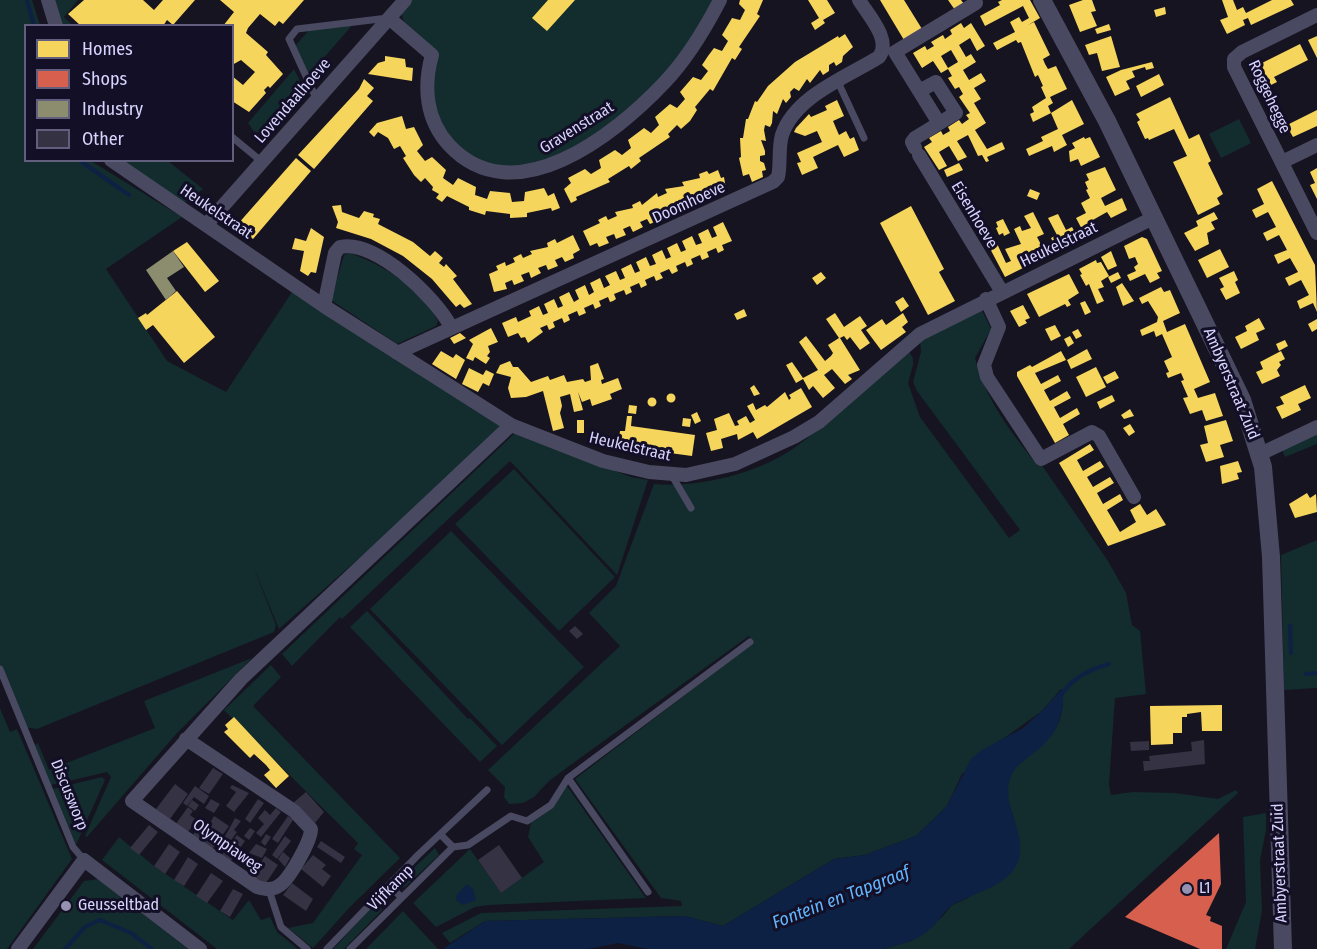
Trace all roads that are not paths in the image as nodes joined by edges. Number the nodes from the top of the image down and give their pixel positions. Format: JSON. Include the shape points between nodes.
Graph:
{"nodes":[{"id":1,"x":48,"y":0,"type":"edge"},
{"id":2,"x":405,"y":0,"type":"edge"},
{"id":3,"x":720,"y":0,"type":"edge"},
{"id":4,"x":859,"y":0,"type":"edge"},
{"id":5,"x":1042,"y":0,"type":"edge"},
{"id":6,"x":976,"y":3,"type":"dead end"},
{"id":7,"x":1317,"y":15,"type":"edge"},
{"id":8,"x":389,"y":18,"type":"junction"},
{"id":9,"x":55,"y":24,"type":"edge"},
{"id":10,"x":890,"y":49,"type":"junction"},
{"id":11,"x":838,"y":82,"type":"junction"},
{"id":12,"x":919,"y":91,"type":"junction"},
{"id":13,"x":316,"y":98,"type":"junction"},
{"id":14,"x":939,"y":123,"type":"junction"},
{"id":15,"x":864,"y":138,"type":"dead end"},
{"id":16,"x":234,"y":139,"type":"edge"},
{"id":17,"x":1317,"y":146,"type":"edge"},
{"id":18,"x":114,"y":162,"type":"edge"},
{"id":19,"x":261,"y":162,"type":"junction"},
{"id":20,"x":1282,"y":162,"type":"junction"},
{"id":21,"x":1155,"y":217,"type":"junction"},
{"id":22,"x":207,"y":225,"type":"junction"},
{"id":23,"x":1317,"y":233,"type":"edge"},
{"id":24,"x":1002,"y":292,"type":"junction"},
{"id":25,"x":986,"y":299,"type":"junction"},
{"id":26,"x":324,"y":306,"type":"junction"},
{"id":27,"x":451,"y":327,"type":"junction"},
{"id":28,"x":397,"y":353,"type":"junction"},
{"id":29,"x":511,"y":425,"type":"junction"},
{"id":30,"x":1317,"y":427,"type":"edge"},
{"id":31,"x":1260,"y":454,"type":"junction"},
{"id":32,"x":671,"y":474,"type":"junction"},
{"id":33,"x":1134,"y":497,"type":"dead end"},
{"id":34,"x":691,"y":508,"type":"dead end"},
{"id":35,"x":750,"y":642,"type":"dead end"},
{"id":36,"x":0,"y":669,"type":"edge"},
{"id":37,"x":186,"y":739,"type":"junction"},
{"id":38,"x":568,"y":778,"type":"junction"},
{"id":39,"x":487,"y":790,"type":"dead end"},
{"id":40,"x":441,"y":835,"type":"junction"},
{"id":41,"x":453,"y":847,"type":"junction"},
{"id":42,"x":84,"y":860,"type":"junction"},
{"id":43,"x":389,"y":885,"type":"junction"},
{"id":44,"x":269,"y":890,"type":"junction"},
{"id":45,"x":648,"y":892,"type":"dead end"},
{"id":46,"x":401,"y":897,"type":"junction"},
{"id":47,"x":18,"y":949,"type":"edge"},
{"id":48,"x":200,"y":949,"type":"edge"},
{"id":49,"x":307,"y":949,"type":"edge"},
{"id":50,"x":327,"y":949,"type":"edge"},
{"id":51,"x":350,"y":949,"type":"edge"},
{"id":52,"x":1283,"y":949,"type":"edge"}],
"edges":[{"from":1,"to":9,"type":"street"},
{"from":2,"to":8,"type":"street","name":"Lovendaalhoeve"},
{"from":3,"to":8,"type":"street","name":"Gravenstraat","via":[[702,34],[665,82],[621,122],[548,166],[520,173],[483,169],[469,162],[443,138],[430,112],[427,83],[432,55]]},
{"from":4,"to":10,"type":"street"},
{"from":5,"to":21,"type":"street","name":"Ambyerstraat Zuid"},
{"from":6,"to":10,"type":"street","name":"Doomhoeve"},
{"from":7,"to":20,"type":"street","name":"Roggehegge","via":[[1234,59],[1234,67]]},
{"from":8,"to":13,"type":"street","name":"Lovendaalhoeve"},
{"from":8,"to":13,"type":"lane","via":[[297,29],[289,39]]},
{"from":10,"to":11,"type":"street","name":"Doomhoeve"},
{"from":10,"to":12,"type":"street"},
{"from":11,"to":15,"type":"lane"},
{"from":11,"to":27,"type":"street","name":"Doomhoeve","via":[[807,101],[792,116],[782,137],[778,177],[773,182]]},
{"from":12,"to":14,"type":"street"},
{"from":12,"to":14,"type":"street","name":"Eisenhoeve","via":[[936,82],[956,113]]},
{"from":13,"to":19,"type":"street","name":"Lovendaalhoeve"},
{"from":14,"to":24,"type":"street","name":"Eisenhoeve","via":[[913,140],[917,151]]},
{"from":16,"to":19,"type":"lane"},
{"from":17,"to":20,"type":"street"},
{"from":18,"to":22,"type":"street","name":"Heukelstraat"},
{"from":19,"to":22,"type":"street","name":"Lovendaalhoeve"},
{"from":20,"to":23,"type":"street","name":"Roggehegge"},
{"from":21,"to":24,"type":"street","name":"Heukelstraat"},
{"from":21,"to":31,"type":"street","name":"Ambyerstraat Zuid","via":[[1234,381]]},
{"from":22,"to":26,"type":"street","name":"Heukelstraat"},
{"from":24,"to":25,"type":"street","name":"Heukelstraat"},
{"from":25,"to":32,"type":"street","name":"Heukelstraat","via":[[909,342],[846,399],[794,437],[735,464],[711,471]]},
{"from":25,"to":33,"type":"street","via":[[999,327],[984,365],[987,377],[1041,459],[1092,432],[1099,436]]},
{"from":26,"to":27,"type":"street","via":[[335,253],[340,247],[349,246],[381,259],[409,277],[440,308]]},
{"from":26,"to":28,"type":"street","name":"Heukelstraat"},
{"from":27,"to":28,"type":"street","name":"Doomhoeve"},
{"from":28,"to":29,"type":"street","name":"Heukelstraat"},
{"from":29,"to":32,"type":"street","name":"Heukelstraat","via":[[603,461]]},
{"from":29,"to":37,"type":"street","name":"Olympiaweg","via":[[241,678]]},
{"from":30,"to":31,"type":"street"},
{"from":31,"to":52,"type":"street","name":"Ambyerstraat Zuid","via":[[1270,535]]},
{"from":32,"to":34,"type":"lane"},
{"from":35,"to":38,"type":"lane"},
{"from":36,"to":42,"type":"lane","name":"Discusworp","via":[[73,847]]},
{"from":37,"to":44,"type":"street","name":"Olympiaweg","via":[[294,811],[311,828],[307,846],[280,885]]},
{"from":37,"to":44,"type":"street","name":"Olympiaweg","via":[[132,801],[257,887]]},
{"from":38,"to":41,"type":"lane","via":[[551,805],[527,821],[512,816],[468,845]]},
{"from":38,"to":45,"type":"lane"},
{"from":39,"to":40,"type":"lane","name":"Vijfkamp"},
{"from":40,"to":41,"type":"lane"},
{"from":40,"to":43,"type":"lane","name":"Vijfkamp"},
{"from":41,"to":46,"type":"lane","name":"Vijfkamp"},
{"from":42,"to":47,"type":"street"},
{"from":42,"to":48,"type":"street","name":"Discusworp"},
{"from":43,"to":46,"type":"lane"},
{"from":43,"to":50,"type":"lane","name":"Vijfkamp"},
{"from":44,"to":49,"type":"lane","via":[[281,927]]},
{"from":46,"to":51,"type":"lane","name":"Vijfkamp"}]}
